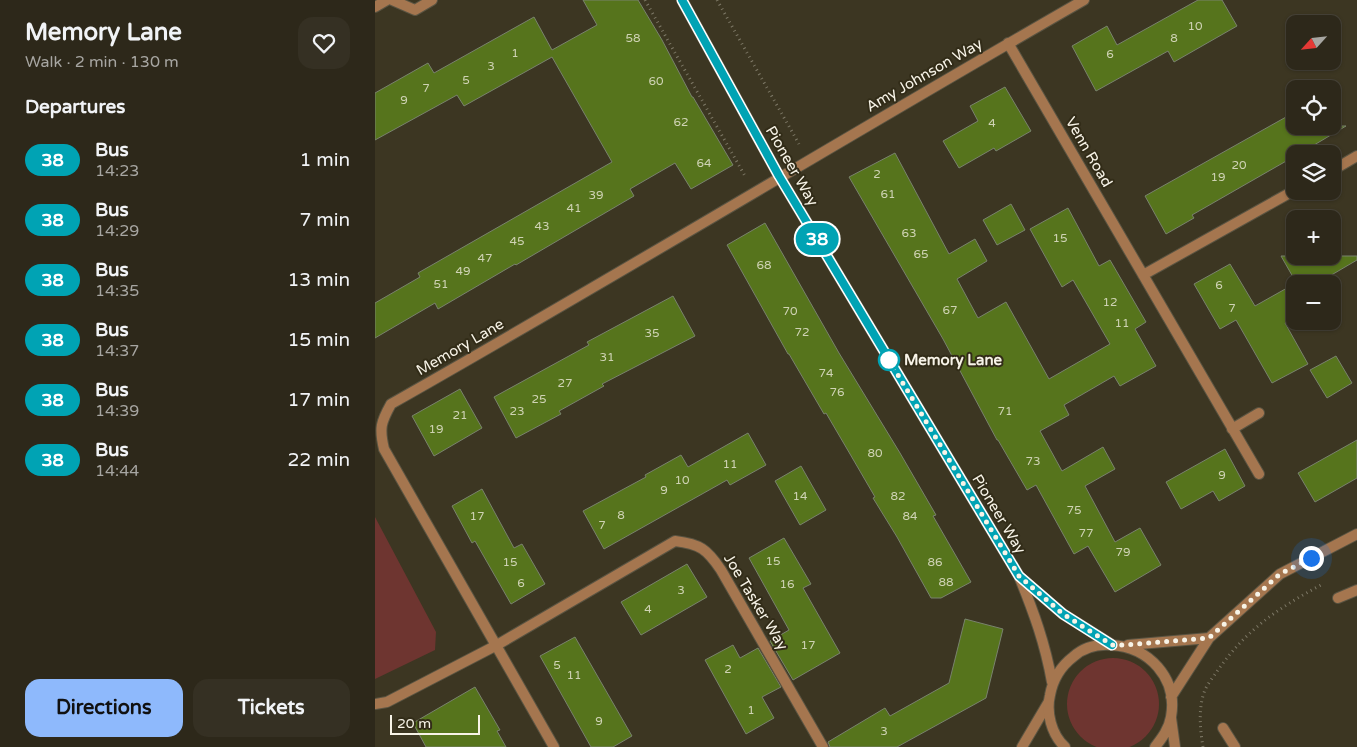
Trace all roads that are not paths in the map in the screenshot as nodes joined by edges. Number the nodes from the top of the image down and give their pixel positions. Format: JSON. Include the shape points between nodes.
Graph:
{"nodes":[{"id":1,"x":387,"y":0,"type":"edge"},
{"id":2,"x":392,"y":0,"type":"edge"},
{"id":3,"x":432,"y":0,"type":"edge"},
{"id":4,"x":682,"y":0,"type":"edge"},
{"id":5,"x":1084,"y":0,"type":"edge"},
{"id":6,"x":375,"y":7,"type":"edge"},
{"id":7,"x":1008,"y":43,"type":"junction"},
{"id":8,"x":1357,"y":156,"type":"edge"},
{"id":9,"x":1341,"y":165,"type":"edge"},
{"id":10,"x":779,"y":176,"type":"junction"},
{"id":11,"x":1286,"y":195,"type":"edge"},
{"id":12,"x":1143,"y":275,"type":"junction"},
{"id":13,"x":1259,"y":413,"type":"dead end"},
{"id":14,"x":1232,"y":429,"type":"junction"},
{"id":15,"x":1259,"y":474,"type":"dead end"},
{"id":16,"x":1357,"y":534,"type":"edge"},
{"id":17,"x":1019,"y":576,"type":"junction"},
{"id":18,"x":1357,"y":590,"type":"edge"},
{"id":19,"x":1338,"y":598,"type":"dead end"},
{"id":20,"x":1209,"y":638,"type":"junction"},
{"id":21,"x":497,"y":645,"type":"junction"},
{"id":22,"x":1112,"y":645,"type":"junction"},
{"id":23,"x":1125,"y":645,"type":"junction"},
{"id":24,"x":1052,"y":682,"type":"junction"},
{"id":25,"x":1171,"y":697,"type":"junction"},
{"id":26,"x":1048,"y":703,"type":"junction"},
{"id":27,"x":375,"y":704,"type":"edge"},
{"id":28,"x":1171,"y":717,"type":"junction"},
{"id":29,"x":1223,"y":728,"type":"dead end"},
{"id":30,"x":554,"y":747,"type":"edge"},
{"id":31,"x":823,"y":747,"type":"edge"},
{"id":32,"x":1022,"y":747,"type":"edge"},
{"id":33,"x":1065,"y":747,"type":"edge"},
{"id":34,"x":1155,"y":747,"type":"edge"},
{"id":35,"x":1175,"y":747,"type":"edge"},
{"id":36,"x":1235,"y":747,"type":"edge"}],
"edges":[{"from":1,"to":6,"type":"street"},
{"from":2,"to":3,"type":"street","via":[[415,10]]},
{"from":4,"to":10,"type":"street","name":"Pioneer Way"},
{"from":5,"to":7,"type":"street","name":"Amy Johnson Way"},
{"from":7,"to":10,"type":"street","name":"Amy Johnson Way"},
{"from":7,"to":12,"type":"street","name":"Venn Road"},
{"from":8,"to":9,"type":"street"},
{"from":10,"to":17,"type":"street","name":"Pioneer Way"},
{"from":10,"to":21,"type":"street","name":"Memory Lane","via":[[577,298],[391,404],[381,425],[384,449]]},
{"from":11,"to":12,"type":"street"},
{"from":12,"to":14,"type":"street","name":"Venn Road"},
{"from":13,"to":14,"type":"street"},
{"from":14,"to":15,"type":"street","name":"Venn Road"},
{"from":16,"to":20,"type":"street","via":[[1280,574]]},
{"from":17,"to":22,"type":"street","name":"Pioneer Way","via":[[1063,614]]},
{"from":17,"to":24,"type":"street","name":"Pioneer Way","via":[[1046,649]]},
{"from":18,"to":19,"type":"street"},
{"from":20,"to":23,"type":"street"},
{"from":20,"to":25,"type":"street"},
{"from":21,"to":27,"type":"street","via":[[387,702]]},
{"from":21,"to":30,"type":"street","name":"Memory Lane"},
{"from":21,"to":31,"type":"street","name":"Joe Tasker Way","via":[[675,540],[692,543],[709,553],[721,570]]},
{"from":22,"to":23,"type":"street"},
{"from":22,"to":24,"type":"street","via":[[1100,644],[1080,651],[1064,664]]},
{"from":23,"to":25,"type":"street","via":[[1139,650],[1154,662],[1165,678]]},
{"from":24,"to":26,"type":"street"},
{"from":25,"to":28,"type":"street"},
{"from":26,"to":32,"type":"street"},
{"from":26,"to":33,"type":"street","via":[[1051,724]]},
{"from":28,"to":34,"type":"street"},
{"from":28,"to":35,"type":"street"},
{"from":29,"to":36,"type":"street"}]}
